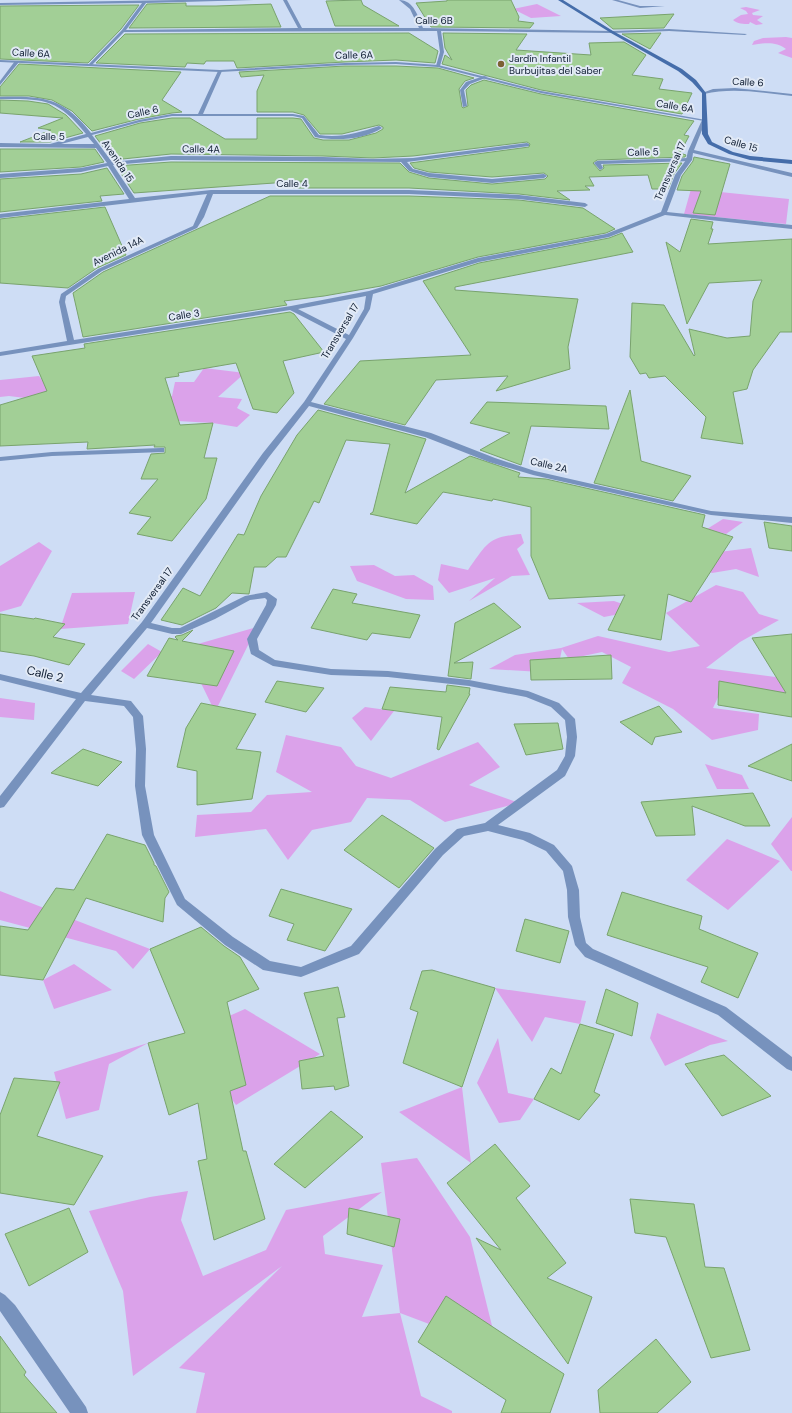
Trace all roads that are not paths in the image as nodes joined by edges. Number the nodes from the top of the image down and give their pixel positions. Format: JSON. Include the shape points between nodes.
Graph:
{"nodes":[{"id":1,"x":252,"y":0,"type":"edge"},
{"id":2,"x":285,"y":0,"type":"edge"},
{"id":3,"x":401,"y":0,"type":"edge"},
{"id":4,"x":560,"y":0,"type":"edge"},
{"id":5,"x":614,"y":0,"type":"edge"},
{"id":6,"x":72,"y":2,"type":"edge"},
{"id":7,"x":145,"y":2,"type":"junction"},
{"id":8,"x":0,"y":4,"type":"edge"},
{"id":9,"x":663,"y":6,"type":"dead end"},
{"id":10,"x":300,"y":29,"type":"junction"},
{"id":11,"x":421,"y":30,"type":"junction"},
{"id":12,"x":439,"y":30,"type":"junction"},
{"id":13,"x":123,"y":31,"type":"junction"},
{"id":14,"x":612,"y":32,"type":"junction"},
{"id":15,"x":745,"y":34,"type":"dead end"},
{"id":16,"x":0,"y":61,"type":"edge"},
{"id":17,"x":17,"y":62,"type":"junction"},
{"id":18,"x":91,"y":65,"type":"junction"},
{"id":19,"x":438,"y":66,"type":"junction"},
{"id":20,"x":220,"y":71,"type":"junction"},
{"id":21,"x":486,"y":76,"type":"junction"},
{"id":22,"x":0,"y":84,"type":"edge"},
{"id":23,"x":704,"y":93,"type":"junction"},
{"id":24,"x":792,"y":95,"type":"edge"},
{"id":25,"x":0,"y":98,"type":"edge"},
{"id":26,"x":465,"y":106,"type":"dead end"},
{"id":27,"x":200,"y":115,"type":"junction"},
{"id":28,"x":704,"y":120,"type":"junction"},
{"id":29,"x":379,"y":128,"type":"dead end"},
{"id":30,"x":88,"y":134,"type":"junction"},
{"id":31,"x":0,"y":145,"type":"edge"},
{"id":32,"x":52,"y":145,"type":"junction"},
{"id":33,"x":527,"y":145,"type":"dead end"},
{"id":34,"x":98,"y":146,"type":"junction"},
{"id":35,"x":691,"y":151,"type":"junction"},
{"id":36,"x":689,"y":160,"type":"junction"},
{"id":37,"x":402,"y":161,"type":"junction"},
{"id":38,"x":792,"y":162,"type":"edge"},
{"id":39,"x":109,"y":164,"type":"junction"},
{"id":40,"x":600,"y":168,"type":"dead end"},
{"id":41,"x":792,"y":175,"type":"edge"},
{"id":42,"x":0,"y":176,"type":"edge"},
{"id":43,"x":544,"y":176,"type":"dead end"},
{"id":44,"x":211,"y":192,"type":"junction"},
{"id":45,"x":133,"y":200,"type":"junction"},
{"id":46,"x":585,"y":205,"type":"dead end"},
{"id":47,"x":664,"y":212,"type":"junction"},
{"id":48,"x":0,"y":216,"type":"edge"},
{"id":49,"x":792,"y":227,"type":"edge"},
{"id":50,"x":370,"y":293,"type":"junction"},
{"id":51,"x":291,"y":308,"type":"junction"},
{"id":52,"x":350,"y":338,"type":"junction"},
{"id":53,"x":71,"y":343,"type":"junction"},
{"id":54,"x":0,"y":354,"type":"edge"},
{"id":55,"x":307,"y":403,"type":"junction"},
{"id":56,"x":161,"y":450,"type":"dead end"},
{"id":57,"x":0,"y":459,"type":"edge"},
{"id":58,"x":792,"y":520,"type":"edge"},
{"id":59,"x":145,"y":624,"type":"junction"},
{"id":60,"x":0,"y":677,"type":"edge"},
{"id":61,"x":83,"y":696,"type":"junction"},
{"id":62,"x":0,"y":804,"type":"edge"},
{"id":63,"x":488,"y":827,"type":"junction"},
{"id":64,"x":792,"y":1065,"type":"edge"},
{"id":65,"x":0,"y":1300,"type":"edge"},
{"id":66,"x":80,"y":1413,"type":"edge"}],
"edges":[{"from":1,"to":7,"type":"street"},
{"from":2,"to":10,"type":"street"},
{"from":3,"to":11,"type":"street","via":[[412,8]]},
{"from":4,"to":14,"type":"main road"},
{"from":5,"to":9,"type":"street","via":[[640,7]]},
{"from":6,"to":7,"type":"street"},
{"from":6,"to":8,"type":"street"},
{"from":7,"to":13,"type":"street"},
{"from":10,"to":11,"type":"street","name":"Calle 6B"},
{"from":10,"to":13,"type":"street","name":"Calle 6B"},
{"from":11,"to":12,"type":"street","name":"Calle 6B"},
{"from":12,"to":14,"type":"street","name":"Calle 6B"},
{"from":12,"to":19,"type":"street","via":[[442,52]]},
{"from":13,"to":18,"type":"street"},
{"from":14,"to":15,"type":"street","name":"Calle 6B","via":[[675,30]]},
{"from":14,"to":23,"type":"main road","via":[[680,70]]},
{"from":16,"to":17,"type":"street","name":"Calle 6A"},
{"from":17,"to":18,"type":"street","name":"Calle 6A"},
{"from":17,"to":22,"type":"street"},
{"from":18,"to":20,"type":"street","name":"Calle 6A"},
{"from":19,"to":20,"type":"street","name":"Calle 6A","via":[[396,63],[345,64]]},
{"from":19,"to":21,"type":"street","name":"Calle 6A"},
{"from":20,"to":27,"type":"street"},
{"from":21,"to":26,"type":"street","via":[[468,83],[462,90]]},
{"from":21,"to":28,"type":"street","name":"Calle 6A","via":[[541,92]]},
{"from":23,"to":24,"type":"street","name":"Calle 6","via":[[724,90]]},
{"from":23,"to":28,"type":"main road","name":"Transversal 17"},
{"from":25,"to":30,"type":"street","via":[[35,99],[55,103],[81,123]]},
{"from":27,"to":29,"type":"street","name":"Calle 6","via":[[276,114],[304,117],[316,136],[330,138],[355,137]]},
{"from":27,"to":30,"type":"street","name":"Calle 6","via":[[172,115]]},
{"from":28,"to":35,"type":"street","name":"Transversal 17"},
{"from":28,"to":38,"type":"main road","name":"Calle 15","via":[[705,134],[710,143],[719,148],[750,158]]},
{"from":30,"to":32,"type":"street","name":"Calle 6"},
{"from":30,"to":34,"type":"street","name":"Avenida 15"},
{"from":31,"to":32,"type":"street","name":"Calle 5"},
{"from":32,"to":34,"type":"street","name":"Calle 5"},
{"from":33,"to":37,"type":"street","name":"Calle 4A"},
{"from":34,"to":39,"type":"street","name":"Avenida 15"},
{"from":35,"to":36,"type":"street","name":"Transversal 17"},
{"from":35,"to":41,"type":"street"},
{"from":36,"to":40,"type":"street","name":"Calle 5","via":[[597,162]]},
{"from":36,"to":47,"type":"street","name":"Transversal 17","via":[[678,175]]},
{"from":37,"to":39,"type":"street","name":"Calle 4A","via":[[171,158]]},
{"from":37,"to":43,"type":"street","via":[[411,170],[445,177],[492,181]]},
{"from":39,"to":42,"type":"street","name":"Calle 4A","via":[[81,170]]},
{"from":39,"to":45,"type":"street","name":"Avenida 15"},
{"from":44,"to":45,"type":"street","name":"Calle 4"},
{"from":44,"to":46,"type":"street","name":"Calle 4","via":[[409,192],[519,197]]},
{"from":44,"to":53,"type":"street","name":"Avenida 14A","via":[[195,227],[100,270],[63,295],[62,302]]},
{"from":45,"to":48,"type":"street","name":"Calle 4"},
{"from":47,"to":49,"type":"street"},
{"from":47,"to":50,"type":"street","name":"Transversal 17","via":[[607,236],[478,260]]},
{"from":50,"to":51,"type":"street","name":"Calle 3"},
{"from":50,"to":52,"type":"street","name":"Transversal 17","via":[[367,309]]},
{"from":51,"to":52,"type":"street"},
{"from":51,"to":53,"type":"street","name":"Calle 3"},
{"from":52,"to":55,"type":"street","name":"Transversal 17"},
{"from":53,"to":54,"type":"street","name":"Calle 3"},
{"from":55,"to":58,"type":"street","name":"Calle 2A","via":[[428,435],[533,473],[712,513]]},
{"from":55,"to":59,"type":"street","name":"Transversal 17","via":[[266,455]]},
{"from":56,"to":57,"type":"street","via":[[52,454]]},
{"from":59,"to":61,"type":"street","name":"Transversal 17"},
{"from":59,"to":63,"type":"street","via":[[181,631],[248,598],[267,595],[272,599],[271,605],[252,639],[254,652],[273,663],[331,672],[388,674],[469,683],[528,694],[555,705],[570,719],[572,738],[570,756],[561,773]]},
{"from":60,"to":61,"type":"street","name":"Calle 2"},
{"from":61,"to":62,"type":"street","name":"Transversal 17"},
{"from":61,"to":63,"type":"street","name":"Calle 2","via":[[126,703],[138,716],[141,749],[140,786],[148,835],[181,902],[229,941],[267,966],[301,972],[355,950],[438,852],[461,832]]},
{"from":63,"to":64,"type":"street","via":[[526,836],[550,848],[568,869],[573,890],[574,917],[581,945],[588,953],[722,1011]]},
{"from":65,"to":66,"type":"street","via":[[10,1310]]}]}
